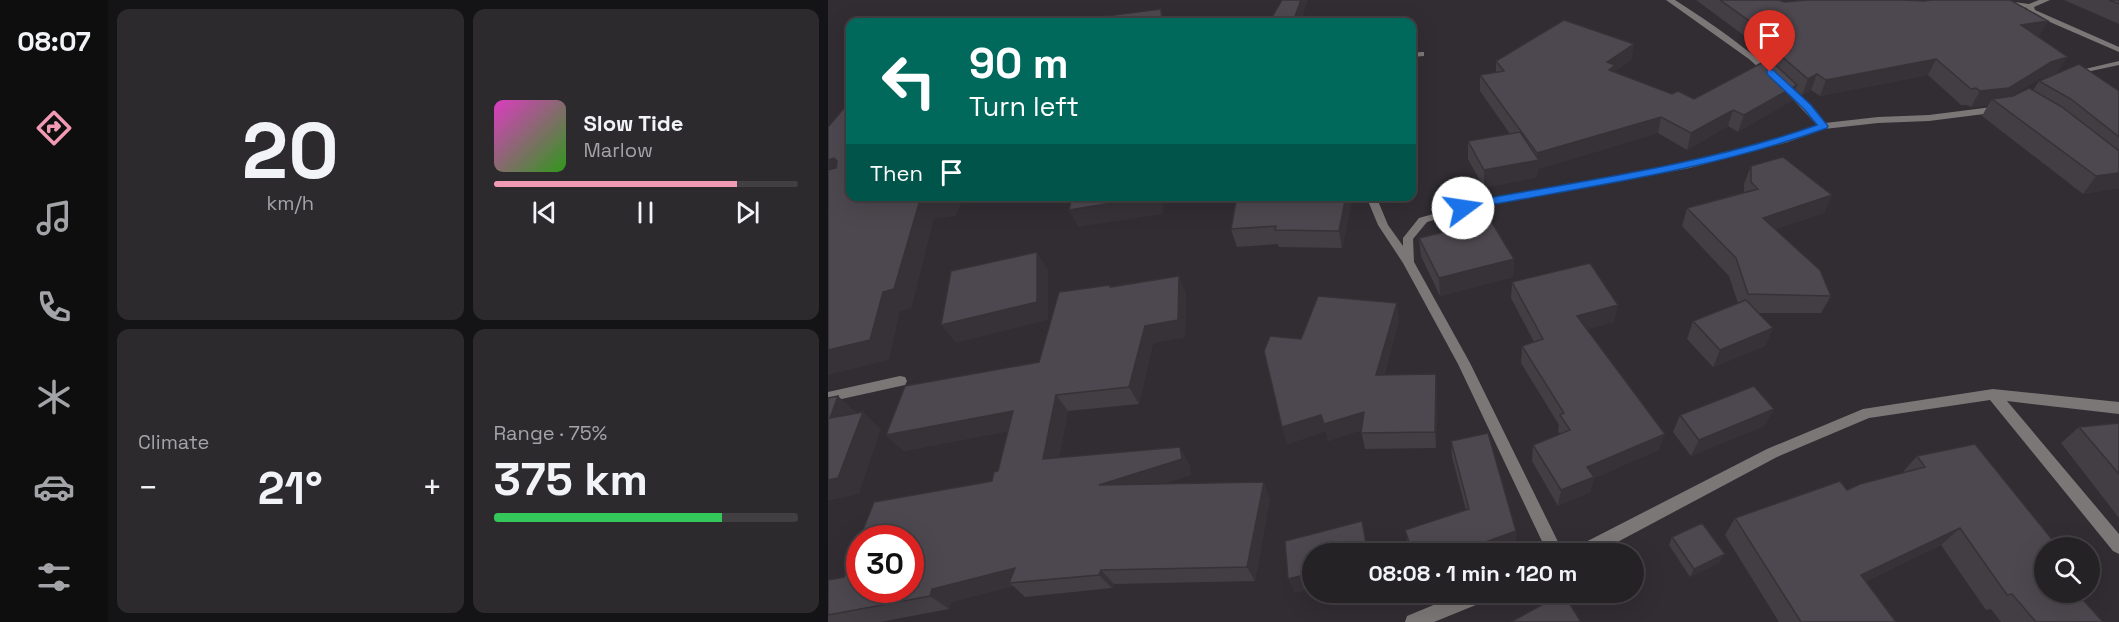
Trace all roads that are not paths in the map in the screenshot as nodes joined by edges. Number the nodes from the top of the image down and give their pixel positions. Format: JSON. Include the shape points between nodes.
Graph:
{"nodes":[{"id":1,"x":1670,"y":0,"type":"edge"},
{"id":2,"x":2046,"y":0,"type":"edge"},
{"id":3,"x":1992,"y":1,"type":"edge"},
{"id":4,"x":2030,"y":6,"type":"junction"},
{"id":5,"x":2119,"y":50,"type":"edge"},
{"id":6,"x":2119,"y":63,"type":"edge"},
{"id":7,"x":2065,"y":76,"type":"edge"},
{"id":8,"x":2010,"y":103,"type":"edge"},
{"id":9,"x":1823,"y":126,"type":"junction"},
{"id":10,"x":1373,"y":201,"type":"edge"},
{"id":11,"x":1408,"y":262,"type":"junction"},
{"id":12,"x":900,"y":381,"type":"dead end"},
{"id":13,"x":1993,"y":394,"type":"junction"},
{"id":14,"x":828,"y":397,"type":"edge"},
{"id":15,"x":2119,"y":408,"type":"edge"},
{"id":16,"x":1551,"y":543,"type":"edge"},
{"id":17,"x":1599,"y":543,"type":"edge"},
{"id":18,"x":2119,"y":546,"type":"edge"},
{"id":19,"x":1460,"y":603,"type":"edge"},
{"id":20,"x":1413,"y":622,"type":"edge"}],
"edges":[{"from":1,"to":9,"type":"street","via":[[1714,28],[1783,82]]},
{"from":2,"to":4,"type":"street"},
{"from":3,"to":4,"type":"street"},
{"from":4,"to":5,"type":"street","via":[[2032,11]]},
{"from":6,"to":7,"type":"street"},
{"from":8,"to":9,"type":"street","via":[[1965,114]]},
{"from":9,"to":11,"type":"street","via":[[1690,165],[1483,203],[1423,220],[1408,238]]},
{"from":10,"to":11,"type":"street","via":[[1383,225]]},
{"from":11,"to":16,"type":"street","via":[[1464,363]]},
{"from":12,"to":14,"type":"street"},
{"from":13,"to":15,"type":"street"},
{"from":13,"to":17,"type":"street","via":[[1868,413],[1772,453]]},
{"from":13,"to":18,"type":"street"},
{"from":19,"to":20,"type":"street"}]}
